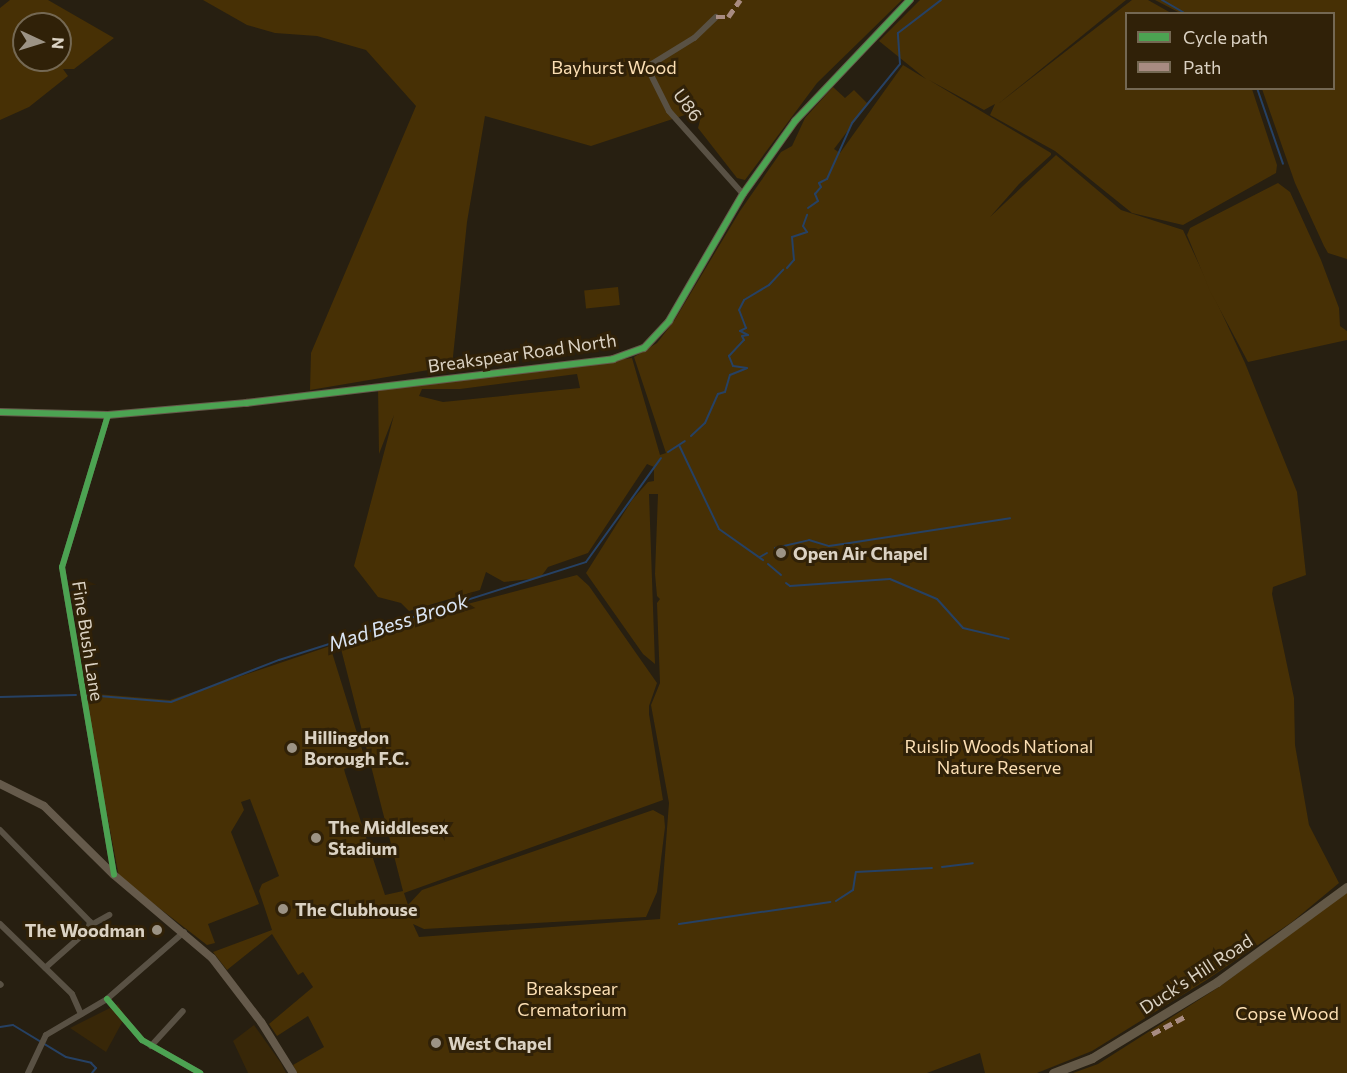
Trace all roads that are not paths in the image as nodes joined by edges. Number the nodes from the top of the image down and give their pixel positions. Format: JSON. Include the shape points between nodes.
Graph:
{"nodes":[{"id":1,"x":910,"y":0,"type":"edge"},
{"id":2,"x":716,"y":17,"type":"dead end"},
{"id":3,"x":743,"y":194,"type":"junction"},
{"id":4,"x":0,"y":412,"type":"edge"},
{"id":5,"x":108,"y":415,"type":"junction"},
{"id":6,"x":0,"y":784,"type":"edge"},
{"id":7,"x":0,"y":830,"type":"edge"},
{"id":8,"x":114,"y":875,"type":"junction"},
{"id":9,"x":1347,"y":887,"type":"edge"},
{"id":10,"x":109,"y":915,"type":"dead end"},
{"id":11,"x":0,"y":924,"type":"edge"},
{"id":12,"x":90,"y":925,"type":"junction"},
{"id":13,"x":184,"y":932,"type":"junction"},
{"id":14,"x":45,"y":968,"type":"junction"},
{"id":15,"x":107,"y":999,"type":"junction"},
{"id":16,"x":183,"y":1011,"type":"dead end"},
{"id":17,"x":81,"y":1014,"type":"junction"},
{"id":18,"x":151,"y":1046,"type":"junction"},
{"id":19,"x":28,"y":1073,"type":"edge"},
{"id":20,"x":200,"y":1073,"type":"edge"},
{"id":21,"x":293,"y":1073,"type":"edge"},
{"id":22,"x":1053,"y":1073,"type":"edge"}],
"edges":[{"from":1,"to":3,"type":"street","name":"Breakspear Road North","via":[[817,95]]},
{"from":2,"to":3,"type":"street","name":"U86","via":[[694,38],[647,67],[669,111]]},
{"from":3,"to":5,"type":"street","name":"Breakspear Road North","via":[[669,321],[654,341],[639,350],[613,358],[443,380]]},
{"from":4,"to":5,"type":"street","name":"Breakspear Road North"},
{"from":5,"to":8,"type":"street","name":"Fine Bush Lane","via":[[62,567]]},
{"from":6,"to":8,"type":"street","via":[[44,806]]},
{"from":7,"to":12,"type":"street","via":[[88,917]]},
{"from":8,"to":13,"type":"street"},
{"from":9,"to":22,"type":"main road","name":"Duck's Hill Road","via":[[1217,982],[1092,1058]]},
{"from":10,"to":12,"type":"street"},
{"from":11,"to":14,"type":"street"},
{"from":12,"to":14,"type":"street"},
{"from":13,"to":15,"type":"street"},
{"from":13,"to":21,"type":"street","via":[[232,983]]},
{"from":14,"to":17,"type":"street","via":[[72,994]]},
{"from":15,"to":17,"type":"street"},
{"from":15,"to":18,"type":"street"},
{"from":16,"to":18,"type":"street"},
{"from":17,"to":19,"type":"street","via":[[43,1039]]},
{"from":18,"to":20,"type":"street"}]}
